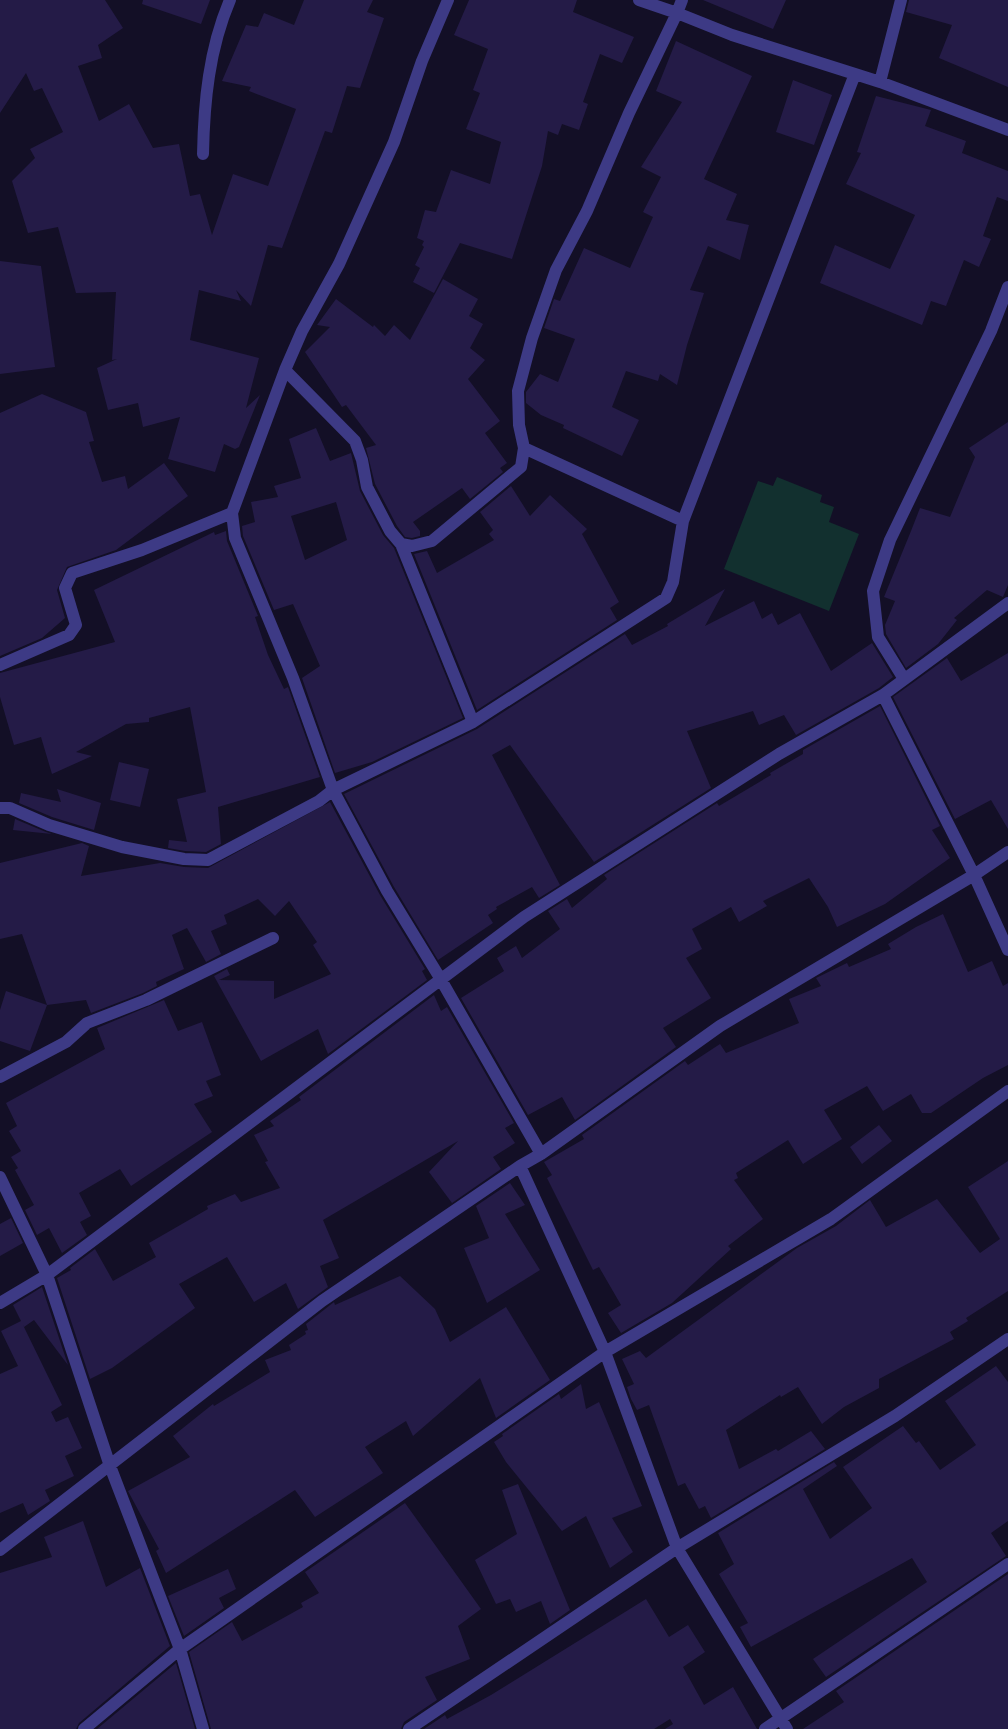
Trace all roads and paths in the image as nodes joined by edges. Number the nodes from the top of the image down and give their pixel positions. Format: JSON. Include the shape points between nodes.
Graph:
{"nodes":[{"id":1,"x":230,"y":0,"type":"edge"},
{"id":2,"x":448,"y":0,"type":"edge"},
{"id":3,"x":638,"y":0,"type":"edge"},
{"id":4,"x":682,"y":0,"type":"edge"},
{"id":5,"x":901,"y":0,"type":"edge"},
{"id":6,"x":677,"y":13,"type":"junction"},
{"id":7,"x":855,"y":74,"type":"junction"},
{"id":8,"x":880,"y":82,"type":"junction"},
{"id":9,"x":1008,"y":130,"type":"edge"},
{"id":10,"x":203,"y":154,"type":"dead end"},
{"id":11,"x":1008,"y":287,"type":"edge"},
{"id":12,"x":285,"y":370,"type":"junction"},
{"id":13,"x":524,"y":448,"type":"junction"},
{"id":14,"x":232,"y":513,"type":"junction"},
{"id":15,"x":683,"y":521,"type":"junction"},
{"id":16,"x":401,"y":544,"type":"junction"},
{"id":17,"x":1008,"y":603,"type":"edge"},
{"id":18,"x":0,"y":665,"type":"edge"},
{"id":19,"x":904,"y":679,"type":"junction"},
{"id":20,"x":883,"y":695,"type":"junction"},
{"id":21,"x":473,"y":722,"type":"junction"},
{"id":22,"x":332,"y":790,"type":"junction"},
{"id":23,"x":0,"y":808,"type":"edge"},
{"id":24,"x":1008,"y":852,"type":"edge"},
{"id":25,"x":974,"y":875,"type":"junction"},
{"id":26,"x":273,"y":938,"type":"dead end"},
{"id":27,"x":1008,"y":950,"type":"edge"},
{"id":28,"x":440,"y":978,"type":"junction"},
{"id":29,"x":0,"y":1077,"type":"edge"},
{"id":30,"x":1008,"y":1091,"type":"edge"},
{"id":31,"x":541,"y":1154,"type":"junction"},
{"id":32,"x":520,"y":1166,"type":"junction"},
{"id":33,"x":0,"y":1177,"type":"edge"},
{"id":34,"x":47,"y":1275,"type":"junction"},
{"id":35,"x":0,"y":1303,"type":"edge"},
{"id":36,"x":1008,"y":1338,"type":"edge"},
{"id":37,"x":605,"y":1352,"type":"junction"},
{"id":38,"x":110,"y":1466,"type":"junction"},
{"id":39,"x":678,"y":1548,"type":"junction"},
{"id":40,"x":0,"y":1550,"type":"edge"},
{"id":41,"x":1008,"y":1564,"type":"edge"},
{"id":42,"x":180,"y":1649,"type":"junction"},
{"id":43,"x":784,"y":1724,"type":"edge"},
{"id":44,"x":84,"y":1729,"type":"edge"},
{"id":45,"x":203,"y":1729,"type":"edge"},
{"id":46,"x":410,"y":1729,"type":"edge"},
{"id":47,"x":765,"y":1729,"type":"edge"}],
"edges":[{"from":1,"to":10,"type":"street","via":[[219,26],[210,70]]},
{"from":2,"to":12,"type":"street","via":[[422,61],[394,142]]},
{"from":3,"to":6,"type":"street"},
{"from":4,"to":6,"type":"street"},
{"from":5,"to":8,"type":"street"},
{"from":6,"to":7,"type":"street","via":[[732,35]]},
{"from":6,"to":13,"type":"street","via":[[587,211],[556,270],[544,304],[518,391],[518,425]]},
{"from":7,"to":8,"type":"street"},
{"from":7,"to":15,"type":"street"},
{"from":8,"to":9,"type":"street"},
{"from":11,"to":19,"type":"street","via":[[991,331],[890,540],[873,591],[878,637]]},
{"from":12,"to":14,"type":"street"},
{"from":12,"to":16,"type":"street","via":[[355,441],[367,487],[390,531]]},
{"from":13,"to":15,"type":"street"},
{"from":13,"to":16,"type":"street","via":[[521,467],[441,534],[432,541],[412,546]]},
{"from":14,"to":18,"type":"street","via":[[142,550],[72,573],[65,588],[76,625],[69,635]]},
{"from":14,"to":22,"type":"street","via":[[235,538],[293,678]]},
{"from":15,"to":21,"type":"street","via":[[673,582],[666,598]]},
{"from":16,"to":21,"type":"street"},
{"from":17,"to":19,"type":"street"},
{"from":19,"to":20,"type":"street"},
{"from":20,"to":25,"type":"street"},
{"from":20,"to":28,"type":"street","via":[[779,754],[556,896]]},
{"from":21,"to":22,"type":"street"},
{"from":22,"to":23,"type":"street","via":[[319,801],[208,860],[122,848],[49,825],[10,808]]},
{"from":22,"to":28,"type":"street","via":[[387,891]]},
{"from":24,"to":25,"type":"street"},
{"from":25,"to":27,"type":"street"},
{"from":25,"to":31,"type":"street","via":[[720,1026]]},
{"from":26,"to":29,"type":"street","via":[[146,1000],[87,1023],[66,1042]]},
{"from":28,"to":31,"type":"street"},
{"from":28,"to":34,"type":"street","via":[[287,1097]]},
{"from":30,"to":37,"type":"street","via":[[831,1219]]},
{"from":31,"to":32,"type":"street"},
{"from":32,"to":37,"type":"street"},
{"from":32,"to":38,"type":"street","via":[[322,1301]]},
{"from":33,"to":34,"type":"street"},
{"from":34,"to":35,"type":"street"},
{"from":34,"to":38,"type":"street"},
{"from":36,"to":39,"type":"street","via":[[895,1416]]},
{"from":37,"to":39,"type":"street"},
{"from":37,"to":42,"type":"street"},
{"from":38,"to":40,"type":"street"},
{"from":38,"to":42,"type":"street"},
{"from":39,"to":43,"type":"street"},
{"from":39,"to":46,"type":"street"},
{"from":41,"to":43,"type":"street"},
{"from":42,"to":44,"type":"street"},
{"from":42,"to":45,"type":"street"},
{"from":43,"to":47,"type":"street"}]}
